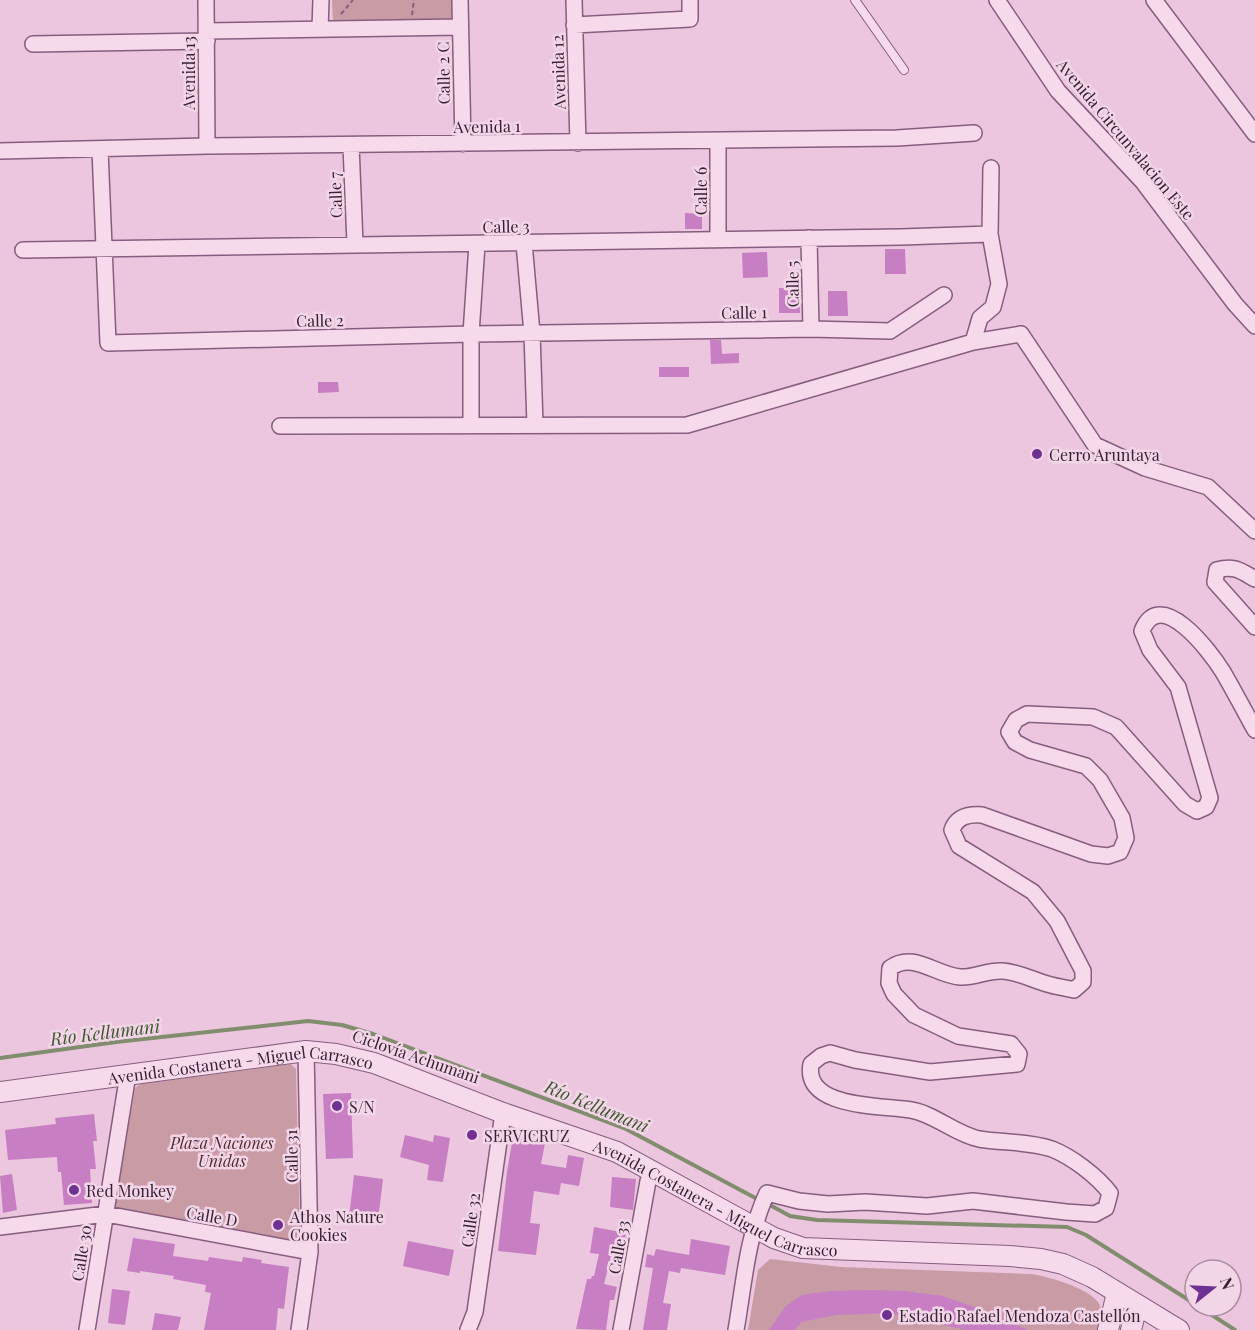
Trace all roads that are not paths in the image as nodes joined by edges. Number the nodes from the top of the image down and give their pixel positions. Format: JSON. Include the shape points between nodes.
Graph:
{"nodes":[{"id":1,"x":206,"y":0,"type":"edge"},
{"id":2,"x":321,"y":0,"type":"edge"},
{"id":3,"x":460,"y":0,"type":"edge"},
{"id":4,"x":574,"y":0,"type":"edge"},
{"id":5,"x":690,"y":0,"type":"edge"},
{"id":6,"x":855,"y":0,"type":"edge"},
{"id":7,"x":997,"y":0,"type":"edge"},
{"id":8,"x":1154,"y":0,"type":"edge"},
{"id":9,"x":574,"y":25,"type":"junction"},
{"id":10,"x":460,"y":27,"type":"junction"},
{"id":11,"x":320,"y":29,"type":"junction"},
{"id":12,"x":206,"y":36,"type":"junction"},
{"id":13,"x":33,"y":44,"type":"dead end"},
{"id":14,"x":904,"y":70,"type":"dead end"},
{"id":15,"x":974,"y":134,"type":"dead end"},
{"id":16,"x":1255,"y":134,"type":"edge"},
{"id":17,"x":718,"y":141,"type":"junction"},
{"id":18,"x":578,"y":143,"type":"junction"},
{"id":19,"x":462,"y":144,"type":"junction"},
{"id":20,"x":351,"y":145,"type":"junction"},
{"id":21,"x":207,"y":146,"type":"junction"},
{"id":22,"x":100,"y":150,"type":"junction"},
{"id":23,"x":0,"y":151,"type":"edge"},
{"id":24,"x":991,"y":168,"type":"dead end"},
{"id":25,"x":990,"y":234,"type":"junction"},
{"id":26,"x":809,"y":238,"type":"junction"},
{"id":27,"x":718,"y":240,"type":"junction"},
{"id":28,"x":524,"y":243,"type":"junction"},
{"id":29,"x":355,"y":244,"type":"junction"},
{"id":30,"x":477,"y":244,"type":"junction"},
{"id":31,"x":104,"y":249,"type":"junction"},
{"id":32,"x":23,"y":250,"type":"dead end"},
{"id":33,"x":944,"y":295,"type":"dead end"},
{"id":34,"x":1255,"y":326,"type":"edge"},
{"id":35,"x":811,"y":329,"type":"junction"},
{"id":36,"x":532,"y":333,"type":"junction"},
{"id":37,"x":471,"y":334,"type":"junction"},
{"id":38,"x":973,"y":342,"type":"junction"},
{"id":39,"x":471,"y":425,"type":"junction"},
{"id":40,"x":535,"y":425,"type":"junction"},
{"id":41,"x":280,"y":426,"type":"dead end"},
{"id":42,"x":1255,"y":531,"type":"edge"},
{"id":43,"x":1255,"y":579,"type":"edge"},
{"id":44,"x":1255,"y":627,"type":"edge"},
{"id":45,"x":1255,"y":730,"type":"edge"},
{"id":46,"x":306,"y":1052,"type":"junction"},
{"id":47,"x":128,"y":1074,"type":"junction"},
{"id":48,"x":0,"y":1092,"type":"edge"},
{"id":49,"x":503,"y":1113,"type":"junction"},
{"id":50,"x":655,"y":1172,"type":"junction"},
{"id":51,"x":106,"y":1214,"type":"junction"},
{"id":52,"x":756,"y":1220,"type":"junction"},
{"id":53,"x":0,"y":1227,"type":"edge"},
{"id":54,"x":310,"y":1252,"type":"junction"},
{"id":55,"x":1117,"y":1293,"type":"junction"},
{"id":56,"x":1137,"y":1305,"type":"junction"},
{"id":57,"x":87,"y":1330,"type":"edge"},
{"id":58,"x":299,"y":1330,"type":"edge"},
{"id":59,"x":468,"y":1330,"type":"edge"},
{"id":60,"x":621,"y":1330,"type":"edge"},
{"id":61,"x":736,"y":1330,"type":"edge"},
{"id":62,"x":1108,"y":1330,"type":"edge"},
{"id":63,"x":1131,"y":1330,"type":"edge"},
{"id":64,"x":1179,"y":1330,"type":"edge"}],
"edges":[{"from":1,"to":12,"type":"street","name":"Avenida 13"},
{"from":2,"to":11,"type":"street"},
{"from":3,"to":10,"type":"street","name":"Calle 2 C"},
{"from":4,"to":9,"type":"street","name":"Avenida 12"},
{"from":5,"to":9,"type":"street","via":[[690,19]]},
{"from":6,"to":14,"type":"lane"},
{"from":7,"to":34,"type":"street","name":"Avenida Circunvalacion Este","via":[[1058,91],[1143,183]]},
{"from":8,"to":16,"type":"street"},
{"from":9,"to":18,"type":"street","name":"Avenida 12"},
{"from":10,"to":11,"type":"street"},
{"from":10,"to":19,"type":"street","name":"Calle 2 C"},
{"from":11,"to":12,"type":"street"},
{"from":12,"to":13,"type":"street"},
{"from":12,"to":21,"type":"street","name":"Avenida 13"},
{"from":15,"to":17,"type":"street","name":"Avenida 1"},
{"from":17,"to":18,"type":"street","name":"Avenida 1"},
{"from":17,"to":27,"type":"street","name":"Calle 6"},
{"from":18,"to":19,"type":"street","name":"Avenida 1"},
{"from":19,"to":20,"type":"street","name":"Avenida 1"},
{"from":20,"to":21,"type":"street","name":"Avenida 1"},
{"from":20,"to":29,"type":"street","name":"Calle 7"},
{"from":21,"to":22,"type":"street","name":"Avenida 1"},
{"from":22,"to":23,"type":"street","name":"Avenida 1"},
{"from":22,"to":31,"type":"street"},
{"from":24,"to":25,"type":"street"},
{"from":25,"to":26,"type":"street","name":"Calle 3"},
{"from":25,"to":38,"type":"street","via":[[999,284],[993,307],[980,318]]},
{"from":26,"to":27,"type":"street","name":"Calle 3"},
{"from":26,"to":35,"type":"street","name":"Calle 5"},
{"from":27,"to":28,"type":"street","name":"Calle 3"},
{"from":28,"to":30,"type":"street","name":"Calle 3"},
{"from":28,"to":36,"type":"street"},
{"from":29,"to":30,"type":"street","name":"Calle 3"},
{"from":29,"to":31,"type":"street","name":"Calle 3"},
{"from":30,"to":37,"type":"street"},
{"from":31,"to":32,"type":"street","name":"Calle 3"},
{"from":31,"to":37,"type":"street","name":"Calle 2","via":[[108,343]]},
{"from":33,"to":35,"type":"street","name":"Calle 1","via":[[890,331]]},
{"from":35,"to":36,"type":"street","name":"Calle 1"},
{"from":36,"to":37,"type":"street","name":"Calle 2"},
{"from":36,"to":40,"type":"street"},
{"from":37,"to":39,"type":"street"},
{"from":38,"to":40,"type":"street","via":[[687,425]]},
{"from":38,"to":42,"type":"street","via":[[1021,334],[1095,445],[1145,468],[1208,487]]},
{"from":39,"to":40,"type":"street"},
{"from":39,"to":41,"type":"street"},
{"from":43,"to":44,"type":"street","via":[[1228,567],[1217,570],[1215,582]]},
{"from":45,"to":52,"type":"street","via":[[1222,670],[1185,626],[1163,614],[1153,616],[1142,632],[1150,650],[1178,687],[1210,798],[1206,807],[1197,811],[1185,804],[1116,728],[1093,717],[1027,714],[1016,720],[1009,732],[1016,742],[1030,750],[1086,766],[1100,780],[1122,818],[1126,838],[1120,852],[1108,856],[1091,854],[982,815],[968,814],[955,822],[952,830],[959,846],[1033,892],[1057,921],[1083,971],[1083,982],[1074,990],[1023,974],[1000,971],[961,977],[916,961],[899,961],[890,968],[889,983],[914,1015],[958,1036],[1011,1044],[1019,1054],[1017,1064],[930,1072],[830,1053],[811,1064],[813,1084],[829,1096],[858,1104],[914,1110],[977,1139],[1052,1149],[1097,1176],[1110,1192],[1106,1208],[1095,1214],[973,1201],[927,1206],[828,1204],[767,1193]]},
{"from":46,"to":47,"type":"street","name":"Avenida Costanera - Miguel Carrasco"},
{"from":46,"to":49,"type":"street","name":"Avenida Costanera - Miguel Carrasco","via":[[364,1060]]},
{"from":46,"to":54,"type":"street","name":"Calle 31"},
{"from":47,"to":48,"type":"street","name":"Avenida Costanera - Miguel Carrasco"},
{"from":47,"to":51,"type":"street","name":"Calle 30"},
{"from":49,"to":50,"type":"street","name":"Avenida Costanera - Miguel Carrasco","via":[[617,1152]]},
{"from":49,"to":59,"type":"street","name":"Calle 32","via":[[476,1312]]},
{"from":50,"to":52,"type":"street","name":"Avenida Costanera - Miguel Carrasco"},
{"from":50,"to":60,"type":"street","name":"Calle 33","via":[[648,1181]]},
{"from":51,"to":53,"type":"street","name":"Calle D"},
{"from":51,"to":54,"type":"street","name":"Calle D"},
{"from":51,"to":57,"type":"street","name":"Calle 30"},
{"from":52,"to":55,"type":"street","name":"Avenida Costanera - Miguel Carrasco","via":[[774,1238],[803,1248],[1041,1259],[1082,1272]]},
{"from":52,"to":61,"type":"street"},
{"from":54,"to":58,"type":"street","name":"Calle 31"},
{"from":55,"to":56,"type":"street","name":"Avenida Costanera - Miguel Carrasco"},
{"from":55,"to":62,"type":"street"},
{"from":56,"to":63,"type":"street"},
{"from":56,"to":64,"type":"street","name":"Avenida Costanera - Miguel Carrasco"}]}
